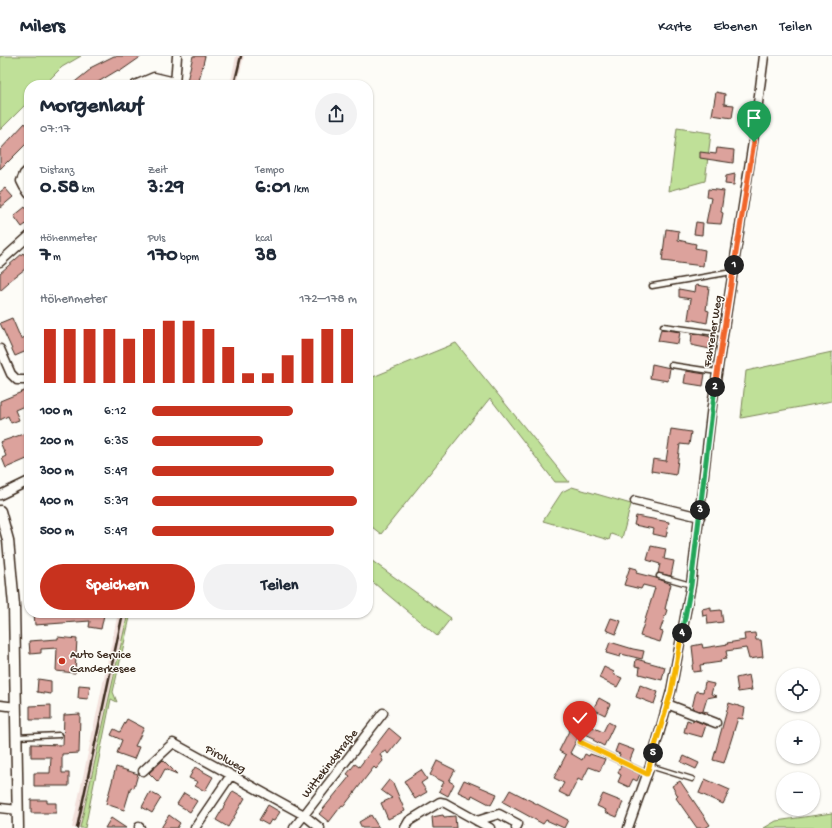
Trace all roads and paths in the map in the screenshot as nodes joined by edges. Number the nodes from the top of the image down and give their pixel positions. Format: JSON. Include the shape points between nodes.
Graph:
{"nodes":[{"id":1,"x":177,"y":56,"type":"edge"},
{"id":2,"x":764,"y":56,"type":"edge"},
{"id":3,"x":147,"y":80,"type":"edge"},
{"id":4,"x":164,"y":80,"type":"edge"},
{"id":5,"x":175,"y":80,"type":"edge"},
{"id":6,"x":24,"y":174,"type":"edge"},
{"id":7,"x":24,"y":187,"type":"edge"},
{"id":8,"x":24,"y":240,"type":"edge"},
{"id":9,"x":0,"y":262,"type":"edge"},
{"id":10,"x":733,"y":272,"type":"junction"},
{"id":11,"x":652,"y":286,"type":"dead end"},
{"id":12,"x":663,"y":326,"type":"dead end"},
{"id":13,"x":723,"y":334,"type":"junction"},
{"id":14,"x":0,"y":349,"type":"edge"},
{"id":15,"x":671,"y":366,"type":"dead end"},
{"id":16,"x":717,"y":372,"type":"junction"},
{"id":17,"x":24,"y":380,"type":"edge"},
{"id":18,"x":24,"y":483,"type":"edge"},
{"id":19,"x":0,"y":494,"type":"edge"},
{"id":20,"x":635,"y":501,"type":"dead end"},
{"id":21,"x":0,"y":511,"type":"edge"},
{"id":22,"x":700,"y":517,"type":"junction"},
{"id":23,"x":659,"y":576,"type":"dead end"},
{"id":24,"x":691,"y":585,"type":"junction"},
{"id":25,"x":667,"y":704,"type":"junction"},
{"id":26,"x":0,"y":705,"type":"edge"},
{"id":27,"x":16,"y":707,"type":"junction"},
{"id":28,"x":383,"y":713,"type":"dead end"},
{"id":29,"x":716,"y":722,"type":"dead end"},
{"id":30,"x":59,"y":735,"type":"dead end"},
{"id":31,"x":16,"y":737,"type":"junction"},
{"id":32,"x":580,"y":742,"type":"dead end"},
{"id":33,"x":648,"y":770,"type":"junction"},
{"id":34,"x":143,"y":771,"type":"dead end"},
{"id":35,"x":230,"y":775,"type":"junction"},
{"id":36,"x":692,"y":778,"type":"dead end"},
{"id":37,"x":0,"y":808,"type":"edge"},
{"id":38,"x":18,"y":810,"type":"junction"},
{"id":39,"x":304,"y":816,"type":"junction"},
{"id":40,"x":477,"y":821,"type":"junction"},
{"id":41,"x":18,"y":828,"type":"edge"},
{"id":42,"x":195,"y":828,"type":"edge"},
{"id":43,"x":294,"y":828,"type":"edge"},
{"id":44,"x":320,"y":828,"type":"edge"},
{"id":45,"x":405,"y":828,"type":"edge"},
{"id":46,"x":490,"y":828,"type":"edge"},
{"id":47,"x":516,"y":828,"type":"edge"},
{"id":48,"x":628,"y":828,"type":"edge"}],
"edges":[{"from":1,"to":5,"type":"street"},
{"from":2,"to":10,"type":"street","name":"Fahrener Weg","via":[[754,142]]},
{"from":3,"to":4,"type":"street","via":[[154,77]]},
{"from":6,"to":7,"type":"street","via":[[21,181]]},
{"from":8,"to":9,"type":"street"},
{"from":10,"to":11,"type":"lane"},
{"from":10,"to":13,"type":"street","name":"Fahrener Weg"},
{"from":12,"to":13,"type":"lane"},
{"from":13,"to":16,"type":"street","name":"Fahrener Weg"},
{"from":14,"to":17,"type":"street","via":[[11,374],[17,380]]},
{"from":15,"to":16,"type":"lane"},
{"from":16,"to":22,"type":"street","name":"Fahrener Weg"},
{"from":18,"to":19,"type":"street"},
{"from":20,"to":22,"type":"street"},
{"from":21,"to":27,"type":"street","via":[[8,540],[14,605]]},
{"from":22,"to":24,"type":"street","name":"Fahrener Weg"},
{"from":23,"to":24,"type":"lane"},
{"from":24,"to":25,"type":"street","name":"Fahrener Weg"},
{"from":25,"to":29,"type":"street"},
{"from":25,"to":33,"type":"street","name":"Fahrener Weg"},
{"from":26,"to":27,"type":"street"},
{"from":27,"to":31,"type":"street"},
{"from":28,"to":39,"type":"street","name":"Wittekindstraße"},
{"from":30,"to":31,"type":"lane"},
{"from":31,"to":38,"type":"street"},
{"from":32,"to":33,"type":"lane"},
{"from":33,"to":36,"type":"lane"},
{"from":33,"to":48,"type":"street","name":"Fahrener Weg"},
{"from":34,"to":35,"type":"street","name":"Pirolweg","via":[[173,743]]},
{"from":35,"to":39,"type":"street","name":"Pirolweg"},
{"from":35,"to":42,"type":"street"},
{"from":37,"to":38,"type":"street"},
{"from":38,"to":41,"type":"street"},
{"from":39,"to":43,"type":"street","name":"Wittekindstraße"},
{"from":39,"to":44,"type":"street","name":"Pirolweg"},
{"from":40,"to":45,"type":"street","via":[[440,802],[409,821]]},
{"from":40,"to":46,"type":"street"},
{"from":40,"to":47,"type":"street","via":[[499,814],[518,824]]}]}
